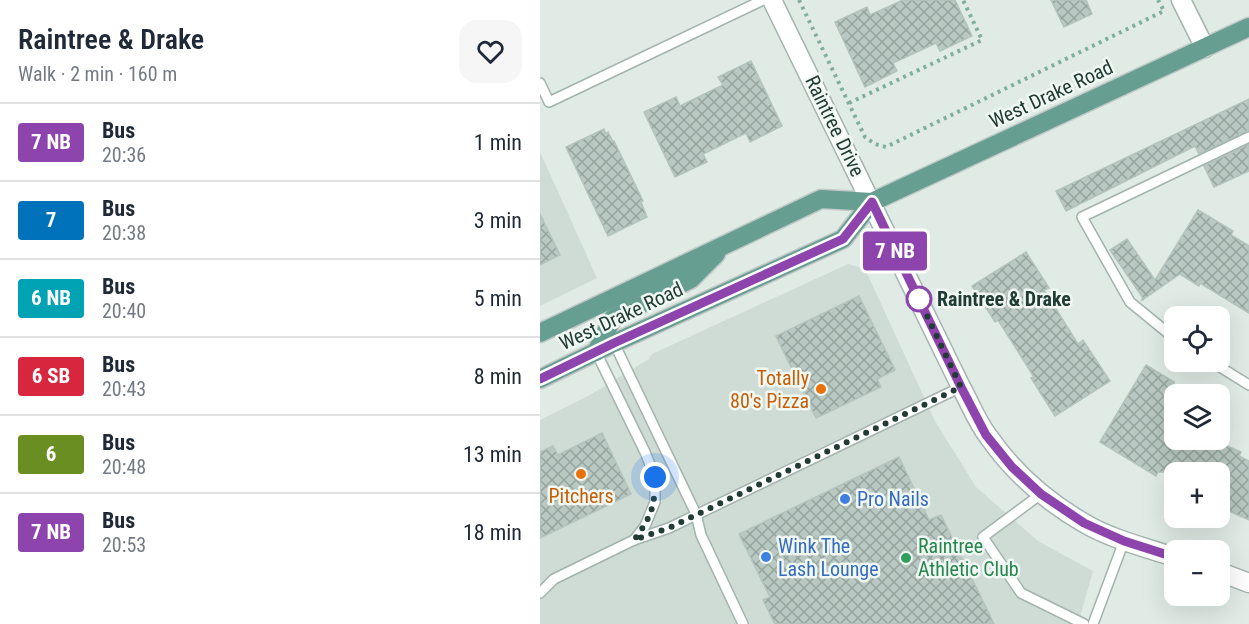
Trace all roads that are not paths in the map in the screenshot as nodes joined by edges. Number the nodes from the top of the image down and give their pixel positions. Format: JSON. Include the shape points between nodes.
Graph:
{"nodes":[{"id":1,"x":763,"y":0,"type":"edge"},
{"id":2,"x":772,"y":0,"type":"edge"},
{"id":3,"x":1182,"y":0,"type":"edge"},
{"id":4,"x":1249,"y":27,"type":"edge"},
{"id":5,"x":1205,"y":48,"type":"junction"},
{"id":6,"x":540,"y":83,"type":"edge"},
{"id":7,"x":1249,"y":137,"type":"edge"},
{"id":8,"x":872,"y":202,"type":"junction"},
{"id":9,"x":726,"y":244,"type":"junction"},
{"id":10,"x":1164,"y":330,"type":"edge"},
{"id":11,"x":540,"y":333,"type":"edge"},
{"id":12,"x":614,"y":343,"type":"junction"},
{"id":13,"x":596,"y":352,"type":"junction"},
{"id":14,"x":1228,"y":372,"type":"edge"},
{"id":15,"x":540,"y":379,"type":"edge"},
{"id":16,"x":1249,"y":385,"type":"edge"},
{"id":17,"x":961,"y":387,"type":"junction"},
{"id":18,"x":1041,"y":494,"type":"junction"},
{"id":19,"x":696,"y":514,"type":"junction"},
{"id":20,"x":634,"y":540,"type":"junction"},
{"id":21,"x":1124,"y":541,"type":"junction"},
{"id":22,"x":1164,"y":554,"type":"edge"},
{"id":23,"x":1230,"y":576,"type":"edge"},
{"id":24,"x":1249,"y":583,"type":"edge"},
{"id":25,"x":540,"y":593,"type":"edge"},
{"id":26,"x":743,"y":624,"type":"edge"},
{"id":27,"x":1084,"y":624,"type":"edge"},
{"id":28,"x":1093,"y":624,"type":"edge"}],
"edges":[{"from":1,"to":6,"type":"lane","via":[[549,102]]},
{"from":2,"to":8,"type":"street","name":"Raintree Drive"},
{"from":3,"to":5,"type":"street"},
{"from":4,"to":5,"type":"main road","name":"West Drake Road"},
{"from":5,"to":8,"type":"main road","name":"West Drake Road"},
{"from":7,"to":10,"type":"lane","via":[[1082,217],[1130,302]]},
{"from":8,"to":9,"type":"main road","name":"West Drake Road","via":[[821,199]]},
{"from":8,"to":12,"type":"main road","name":"West Drake Road","via":[[843,239]]},
{"from":8,"to":17,"type":"street","name":"Raintree Drive"},
{"from":9,"to":11,"type":"main road","name":"West Drake Road"},
{"from":9,"to":13,"type":"main road","via":[[691,279],[613,318]]},
{"from":12,"to":13,"type":"main road","name":"West Drake Road"},
{"from":12,"to":19,"type":"lane"},
{"from":13,"to":15,"type":"main road","name":"West Drake Road"},
{"from":13,"to":20,"type":"lane","via":[[655,477],[655,502]]},
{"from":14,"to":16,"type":"lane"},
{"from":17,"to":18,"type":"street","name":"Raintree Drive","via":[[986,435]]},
{"from":17,"to":19,"type":"lane"},
{"from":18,"to":21,"type":"street","name":"Raintree Drive","via":[[1084,523]]},
{"from":18,"to":27,"type":"lane","via":[[983,537],[1021,593]]},
{"from":19,"to":20,"type":"lane"},
{"from":19,"to":26,"type":"lane","via":[[701,536]]},
{"from":20,"to":25,"type":"lane","via":[[554,579]]},
{"from":21,"to":22,"type":"street","name":"Raintree Drive"},
{"from":21,"to":28,"type":"lane"},
{"from":23,"to":24,"type":"street"}]}
